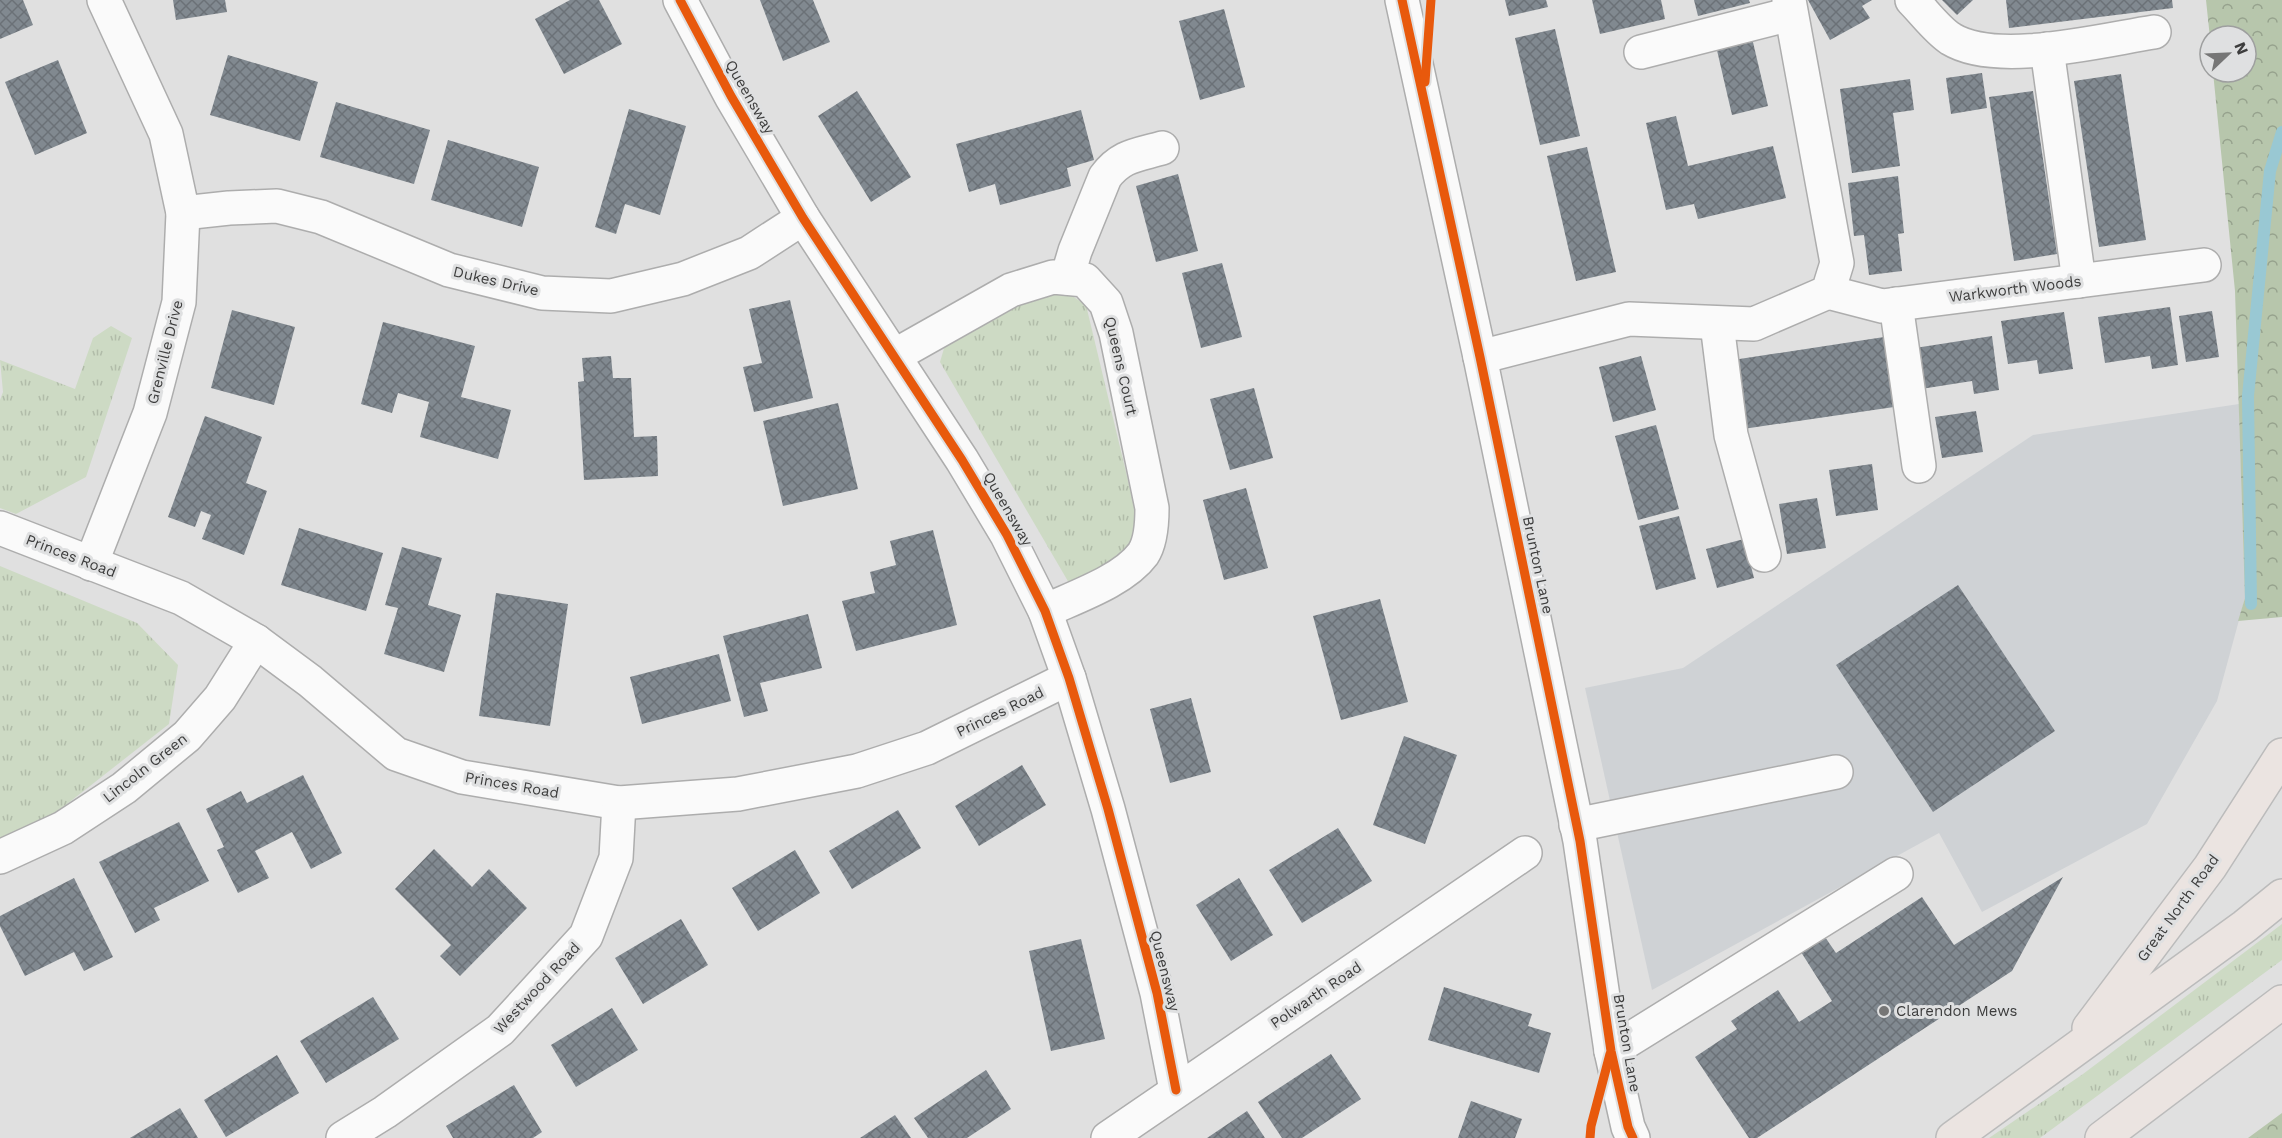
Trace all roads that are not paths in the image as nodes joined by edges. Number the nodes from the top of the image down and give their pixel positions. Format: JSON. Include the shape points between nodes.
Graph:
{"nodes":[{"id":1,"x":104,"y":0,"type":"edge"},
{"id":2,"x":680,"y":0,"type":"edge"},
{"id":3,"x":1402,"y":0,"type":"edge"},
{"id":4,"x":1912,"y":0,"type":"edge"},
{"id":5,"x":1790,"y":7,"type":"edge"},
{"id":6,"x":2154,"y":32,"type":"dead end"},
{"id":7,"x":2047,"y":49,"type":"junction"},
{"id":8,"x":1641,"y":52,"type":"dead end"},
{"id":9,"x":1162,"y":148,"type":"dead end"},
{"id":10,"x":183,"y":213,"type":"junction"},
{"id":11,"x":803,"y":218,"type":"junction"},
{"id":12,"x":2204,"y":265,"type":"dead end"},
{"id":13,"x":1067,"y":278,"type":"junction"},
{"id":14,"x":2079,"y":281,"type":"junction"},
{"id":15,"x":1828,"y":292,"type":"junction"},
{"id":16,"x":1896,"y":304,"type":"junction"},
{"id":17,"x":1717,"y":324,"type":"junction"},
{"id":18,"x":894,"y":356,"type":"junction"},
{"id":19,"x":1480,"y":357,"type":"junction"},
{"id":20,"x":1919,"y":466,"type":"dead end"},
{"id":21,"x":0,"y":528,"type":"edge"},
{"id":22,"x":1764,"y":555,"type":"dead end"},
{"id":23,"x":92,"y":564,"type":"junction"},
{"id":24,"x":1045,"y":611,"type":"junction"},
{"id":25,"x":256,"y":641,"type":"junction"},
{"id":26,"x":1069,"y":678,"type":"junction"},
{"id":27,"x":2282,"y":755,"type":"edge"},
{"id":28,"x":1836,"y":772,"type":"dead end"},
{"id":29,"x":619,"y":803,"type":"junction"},
{"id":30,"x":1576,"y":825,"type":"junction"},
{"id":31,"x":1525,"y":854,"type":"dead end"},
{"id":32,"x":0,"y":857,"type":"edge"},
{"id":33,"x":1896,"y":874,"type":"dead end"},
{"id":34,"x":2282,"y":896,"type":"edge"},
{"id":35,"x":2282,"y":1002,"type":"edge"},
{"id":36,"x":1611,"y":1051,"type":"junction"},
{"id":37,"x":2068,"y":1055,"type":"junction"},
{"id":38,"x":1176,"y":1090,"type":"junction"},
{"id":39,"x":343,"y":1138,"type":"edge"},
{"id":40,"x":1108,"y":1138,"type":"edge"},
{"id":41,"x":1633,"y":1138,"type":"edge"},
{"id":42,"x":1953,"y":1138,"type":"edge"},
{"id":43,"x":2102,"y":1138,"type":"edge"}],
"edges":[{"from":1,"to":10,"type":"street","name":"Grenville Drive","via":[[165,134]]},
{"from":2,"to":11,"type":"street","name":"Queensway","via":[[730,96]]},
{"from":3,"to":19,"type":"street","name":"Brunton Lane"},
{"from":4,"to":7,"type":"street","via":[[1950,38],[1973,48],[2007,53]]},
{"from":5,"to":8,"type":"street"},
{"from":5,"to":15,"type":"street","via":[[1837,263]]},
{"from":6,"to":7,"type":"street"},
{"from":7,"to":14,"type":"street"},
{"from":9,"to":13,"type":"street","via":[[1120,160],[1109,172]]},
{"from":10,"to":11,"type":"street","name":"Dukes Drive","via":[[277,206],[321,217],[449,270],[542,293],[611,296],[682,279],[749,253]]},
{"from":10,"to":23,"type":"street","name":"Grenville Drive","via":[[179,302],[150,413]]},
{"from":11,"to":18,"type":"street","name":"Queensway"},
{"from":12,"to":14,"type":"street","name":"Warkworth Woods"},
{"from":13,"to":18,"type":"street","name":"Queens Court","via":[[1053,277],[1011,290]]},
{"from":13,"to":24,"type":"street","name":"Queens Court","via":[[1085,280],[1106,303],[1116,333],[1152,508],[1151,528],[1144,552],[1126,572]]},
{"from":14,"to":16,"type":"street","name":"Warkworth Woods"},
{"from":15,"to":16,"type":"street","name":"Warkworth Woods","via":[[1882,306]]},
{"from":15,"to":17,"type":"street","via":[[1754,324]]},
{"from":16,"to":20,"type":"street"},
{"from":17,"to":19,"type":"street","via":[[1629,319]]},
{"from":17,"to":22,"type":"street","via":[[1731,435]]},
{"from":18,"to":24,"type":"street","name":"Queensway","via":[[962,460]]},
{"from":19,"to":30,"type":"street","name":"Brunton Lane"},
{"from":21,"to":23,"type":"street","name":"Princes Road"},
{"from":23,"to":25,"type":"street","name":"Princes Road","via":[[180,598]]},
{"from":24,"to":26,"type":"street","name":"Queensway"},
{"from":25,"to":29,"type":"street","name":"Princes Road","via":[[396,754],[462,777]]},
{"from":25,"to":32,"type":"street","name":"Lincoln Green","via":[[220,698],[187,736],[124,788],[63,828]]},
{"from":26,"to":29,"type":"street","name":"Princes Road","via":[[927,748],[857,771],[738,794]]},
{"from":26,"to":38,"type":"street","name":"Queensway","via":[[1154,981]]},
{"from":27,"to":37,"type":"main road","name":"Great North Road","via":[[2210,867]]},
{"from":28,"to":30,"type":"street"},
{"from":29,"to":39,"type":"street","name":"Westwood Road","via":[[616,858],[586,936],[500,1030]]},
{"from":30,"to":36,"type":"street","name":"Brunton Lane"},
{"from":31,"to":38,"type":"street","name":"Polwarth Road"},
{"from":33,"to":36,"type":"street"},
{"from":34,"to":37,"type":"main road","name":"Great North Road"},
{"from":35,"to":43,"type":"main road"},
{"from":36,"to":41,"type":"street","name":"Brunton Lane"},
{"from":37,"to":42,"type":"main road","name":"Great North Road"},
{"from":38,"to":40,"type":"street","name":"Polwarth Road"}]}
